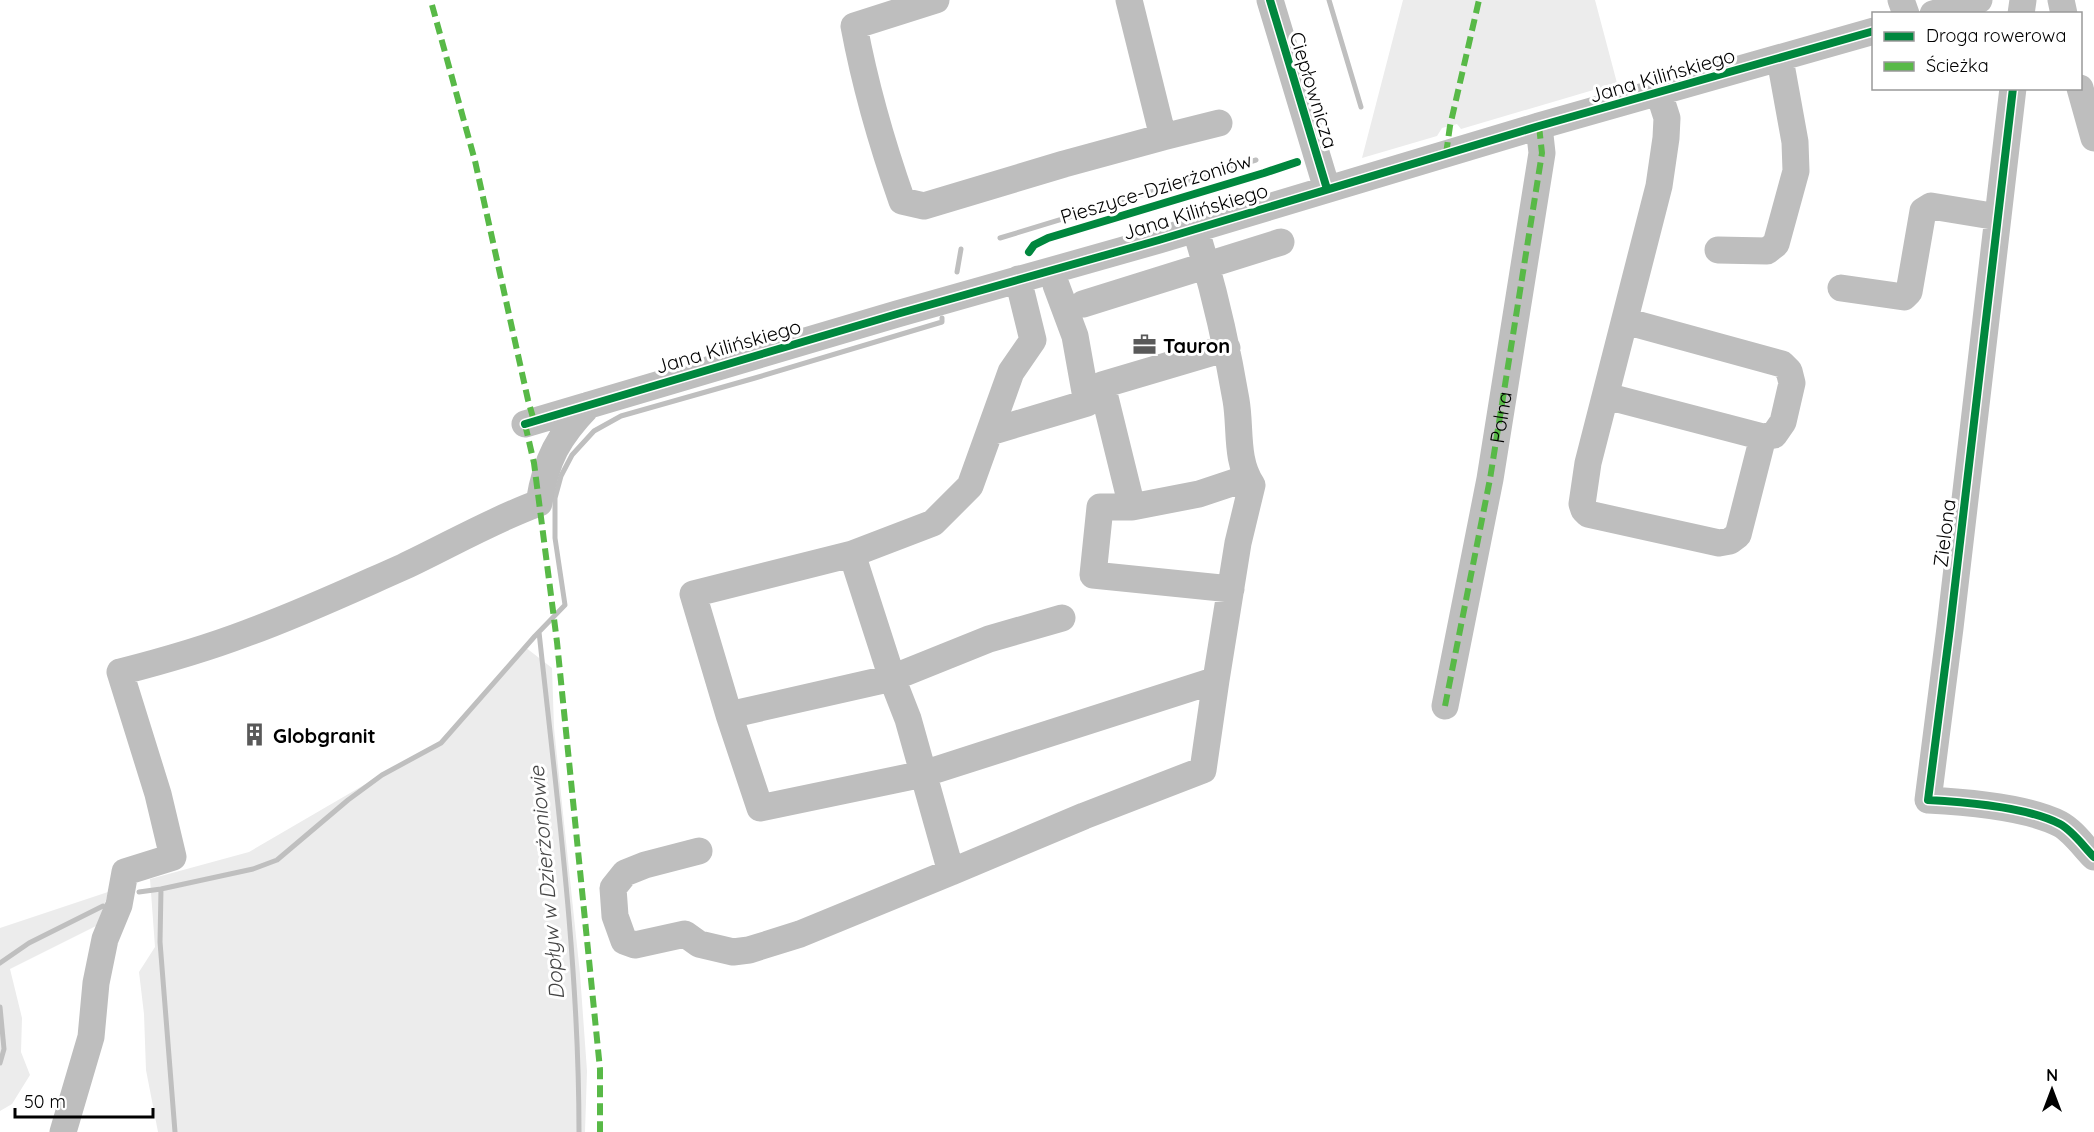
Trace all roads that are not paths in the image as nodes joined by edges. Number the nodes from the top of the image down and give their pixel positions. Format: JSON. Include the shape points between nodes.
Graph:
{"nodes":[{"id":1,"x":936,"y":0,"type":"edge"},
{"id":2,"x":1130,"y":0,"type":"edge"},
{"id":3,"x":1270,"y":0,"type":"edge"},
{"id":4,"x":1979,"y":0,"type":"edge"},
{"id":5,"x":1940,"y":12,"type":"edge"},
{"id":6,"x":1872,"y":32,"type":"edge"},
{"id":7,"x":1780,"y":59,"type":"junction"},
{"id":8,"x":2013,"y":90,"type":"edge"},
{"id":9,"x":2081,"y":90,"type":"edge"},
{"id":10,"x":1659,"y":93,"type":"junction"},
{"id":11,"x":1219,"y":123,"type":"dead end"},
{"id":12,"x":1539,"y":126,"type":"junction"},
{"id":13,"x":1163,"y":137,"type":"junction"},
{"id":14,"x":2094,"y":138,"type":"edge"},
{"id":15,"x":1327,"y":189,"type":"junction"},
{"id":16,"x":1998,"y":217,"type":"junction"},
{"id":17,"x":1195,"y":228,"type":"junction"},
{"id":18,"x":1281,"y":242,"type":"dead end"},
{"id":19,"x":1718,"y":250,"type":"dead end"},
{"id":20,"x":1207,"y":266,"type":"junction"},
{"id":21,"x":1054,"y":277,"type":"junction"},
{"id":22,"x":1018,"y":279,"type":"junction"},
{"id":23,"x":1841,"y":288,"type":"dead end"},
{"id":24,"x":1083,"y":304,"type":"dead end"},
{"id":25,"x":1625,"y":321,"type":"junction"},
{"id":26,"x":1033,"y":340,"type":"junction"},
{"id":27,"x":1227,"y":348,"type":"junction"},
{"id":28,"x":1606,"y":396,"type":"junction"},
{"id":29,"x":589,"y":405,"type":"junction"},
{"id":30,"x":525,"y":423,"type":"dead end"},
{"id":31,"x":990,"y":432,"type":"junction"},
{"id":32,"x":1763,"y":437,"type":"junction"},
{"id":33,"x":1247,"y":478,"type":"junction"},
{"id":34,"x":1132,"y":507,"type":"junction"},
{"id":35,"x":852,"y":554,"type":"junction"},
{"id":36,"x":1231,"y":589,"type":"junction"},
{"id":37,"x":1062,"y":618,"type":"dead end"},
{"id":38,"x":892,"y":678,"type":"junction"},
{"id":39,"x":1216,"y":680,"type":"junction"},
{"id":40,"x":1445,"y":706,"type":"dead end"},
{"id":41,"x":729,"y":715,"type":"junction"},
{"id":42,"x":923,"y":774,"type":"junction"},
{"id":43,"x":699,"y":851,"type":"dead end"},
{"id":44,"x":2094,"y":857,"type":"edge"},
{"id":45,"x":951,"y":872,"type":"junction"},
{"id":46,"x":63,"y":1132,"type":"edge"}],
"edges":[{"from":1,"to":13,"type":"street","via":[[854,26],[886,156],[902,201],[924,206]]},
{"from":2,"to":13,"type":"street"},
{"from":3,"to":15,"type":"street","name":"Ciepłownicza"},
{"from":4,"to":5,"type":"street"},
{"from":6,"to":7,"type":"street","name":"Jana Kilińskiego"},
{"from":7,"to":10,"type":"street","name":"Jana Kilińskiego"},
{"from":7,"to":19,"type":"street","via":[[1795,142],[1796,171],[1776,244],[1767,251]]},
{"from":8,"to":16,"type":"street","name":"Zielona"},
{"from":9,"to":14,"type":"street"},
{"from":10,"to":12,"type":"street","name":"Jana Kilińskiego"},
{"from":10,"to":25,"type":"street","via":[[1667,118],[1665,147]]},
{"from":11,"to":13,"type":"street"},
{"from":12,"to":15,"type":"street","name":"Jana Kilińskiego"},
{"from":12,"to":40,"type":"street","name":"Polna","via":[[1542,153],[1490,479]]},
{"from":15,"to":17,"type":"street","name":"Jana Kilińskiego"},
{"from":16,"to":23,"type":"street","via":[[1931,206],[1923,211],[1909,292],[1904,297]]},
{"from":16,"to":44,"type":"street","name":"Zielona","via":[[1928,800],[2014,810],[2040,817],[2062,825]]},
{"from":17,"to":20,"type":"street"},
{"from":17,"to":21,"type":"street","name":"Jana Kilińskiego"},
{"from":18,"to":20,"type":"street"},
{"from":20,"to":24,"type":"street"},
{"from":20,"to":27,"type":"street"},
{"from":21,"to":22,"type":"street","name":"Jana Kilińskiego"},
{"from":21,"to":26,"type":"street","via":[[1046,313]]},
{"from":21,"to":31,"type":"street","via":[[1075,336],[1087,403]]},
{"from":22,"to":26,"type":"street"},
{"from":22,"to":29,"type":"street","name":"Jana Kilińskiego"},
{"from":25,"to":28,"type":"street"},
{"from":25,"to":32,"type":"street","via":[[1782,364],[1792,383],[1783,422],[1774,435]]},
{"from":26,"to":31,"type":"street","via":[[1011,372]]},
{"from":27,"to":33,"type":"street","via":[[1241,460]]},
{"from":27,"to":34,"type":"street","via":[[1102,385]]},
{"from":28,"to":32,"type":"street"},
{"from":28,"to":32,"type":"street","via":[[1588,462],[1582,504],[1588,514],[1719,543],[1730,541],[1738,535]]},
{"from":29,"to":30,"type":"street","name":"Jana Kilińskiego"},
{"from":29,"to":46,"type":"street","via":[[558,442],[543,477],[539,503],[350,591],[247,633],[120,672],[173,857],[125,872],[119,904],[105,939],[90,1037]]},
{"from":31,"to":35,"type":"street","via":[[970,486],[933,523]]},
{"from":33,"to":34,"type":"street","via":[[1199,494]]},
{"from":33,"to":36,"type":"street","via":[[1252,485]]},
{"from":34,"to":36,"type":"street","via":[[1100,507],[1093,575]]},
{"from":35,"to":38,"type":"street"},
{"from":35,"to":41,"type":"street","via":[[693,594]]},
{"from":36,"to":39,"type":"street"},
{"from":37,"to":38,"type":"street","via":[[989,639]]},
{"from":38,"to":41,"type":"street"},
{"from":38,"to":42,"type":"street"},
{"from":39,"to":42,"type":"street"},
{"from":39,"to":45,"type":"street","via":[[1203,770]]},
{"from":41,"to":42,"type":"street","via":[[760,808]]},
{"from":42,"to":45,"type":"street"},
{"from":43,"to":45,"type":"street","via":[[625,873],[613,888],[615,916],[624,941],[635,945],[685,934],[699,944],[733,952],[749,950],[800,934]]}]}
